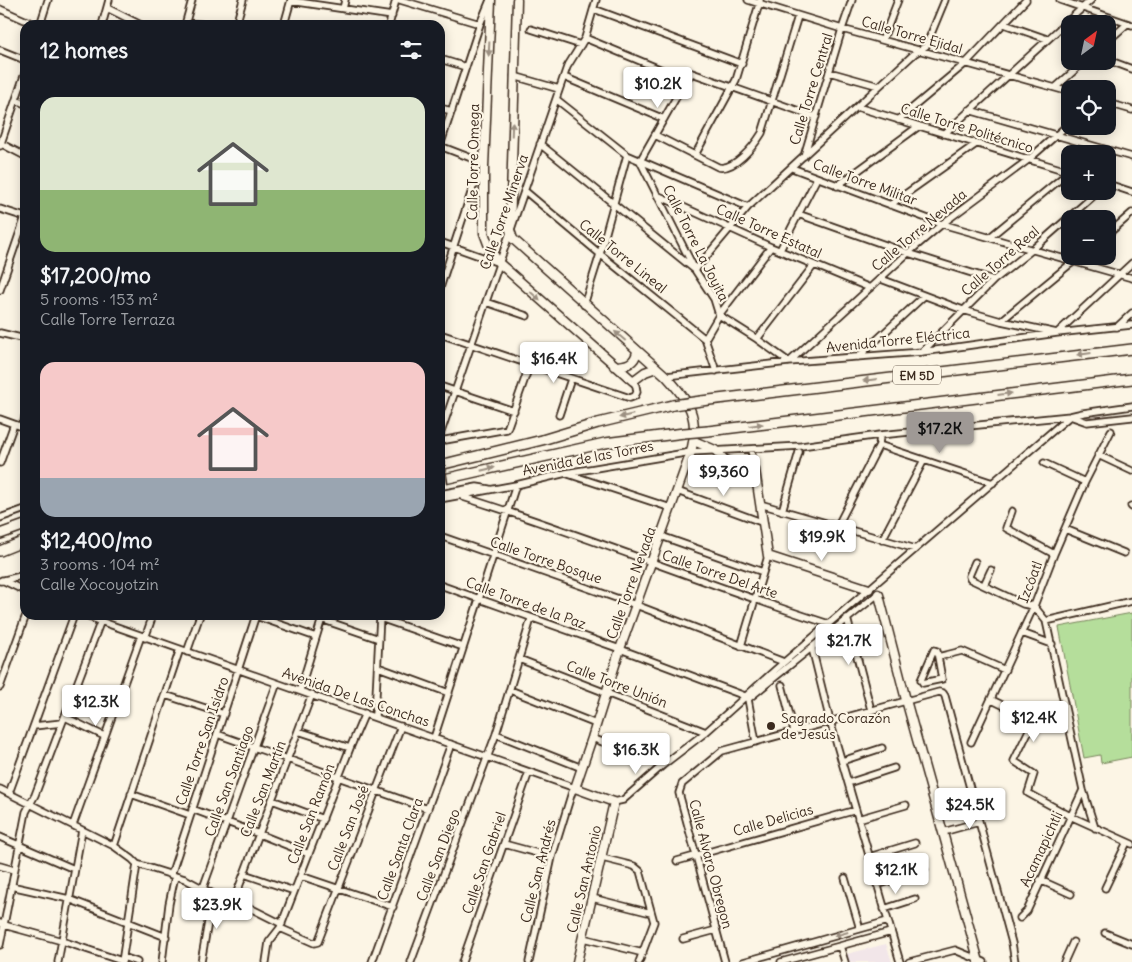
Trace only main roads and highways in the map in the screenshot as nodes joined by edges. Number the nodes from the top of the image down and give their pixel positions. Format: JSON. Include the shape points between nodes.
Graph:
{"nodes":[{"id":1,"x":490,"y":0,"type":"edge"},
{"id":2,"x":517,"y":0,"type":"edge"},
{"id":3,"x":1132,"y":348,"type":"edge"},
{"id":4,"x":637,"y":351,"type":"junction"},
{"id":5,"x":614,"y":366,"type":"junction"},
{"id":6,"x":656,"y":368,"type":"junction"},
{"id":7,"x":1132,"y":379,"type":"edge"},
{"id":8,"x":694,"y":441,"type":"junction"},
{"id":9,"x":445,"y":464,"type":"edge"},
{"id":10,"x":445,"y":481,"type":"edge"},
{"id":11,"x":20,"y":528,"type":"edge"},
{"id":12,"x":0,"y":534,"type":"edge"},
{"id":13,"x":20,"y":543,"type":"edge"},
{"id":14,"x":0,"y":552,"type":"edge"},
{"id":15,"x":869,"y":590,"type":"road end"},
{"id":16,"x":878,"y":594,"type":"road end"},
{"id":17,"x":574,"y":788,"type":"joint"},
{"id":18,"x":618,"y":801,"type":"joint"},
{"id":19,"x":981,"y":961,"type":"edge"},
{"id":20,"x":577,"y":962,"type":"edge"}],
"edges":[{"from":1,"to":5,"type":"main road","name":"Calle Torre Omega","one_way":true,"via":[[484,233],[499,263]]},
{"from":4,"to":2,"type":"main road","one_way":true,"via":[[512,239]]},
{"from":3,"to":9,"type":"highway","number":"EM 5D","one_way":true,"bridge":true,"via":[[674,405]]},
{"from":4,"to":5,"type":"main road","via":[[630,364]]},
{"from":4,"to":6,"type":"main road"},
{"from":5,"to":6,"type":"main road","name":"Calle Torre Omega","via":[[633,381]]},
{"from":6,"to":8,"type":"main road","name":"Calle Torre Nevada","via":[[683,395],[692,414]]},
{"from":10,"to":7,"type":"highway","number":"EM 5D","one_way":true,"bridge":true,"via":[[605,442]]},
{"from":8,"to":15,"type":"main road","via":[[714,450],[725,460],[755,470],[768,556]]},
{"from":8,"to":17,"type":"main road","name":"Calle Torre Nevada"},
{"from":11,"to":12,"type":"highway"},
{"from":13,"to":14,"type":"highway"},
{"from":16,"to":19,"type":"main road"},
{"from":17,"to":18,"type":"main road","name":"Avenida De Las Conchas"},
{"from":18,"to":20,"type":"main road","name":"Calle San Antonio"}]}
